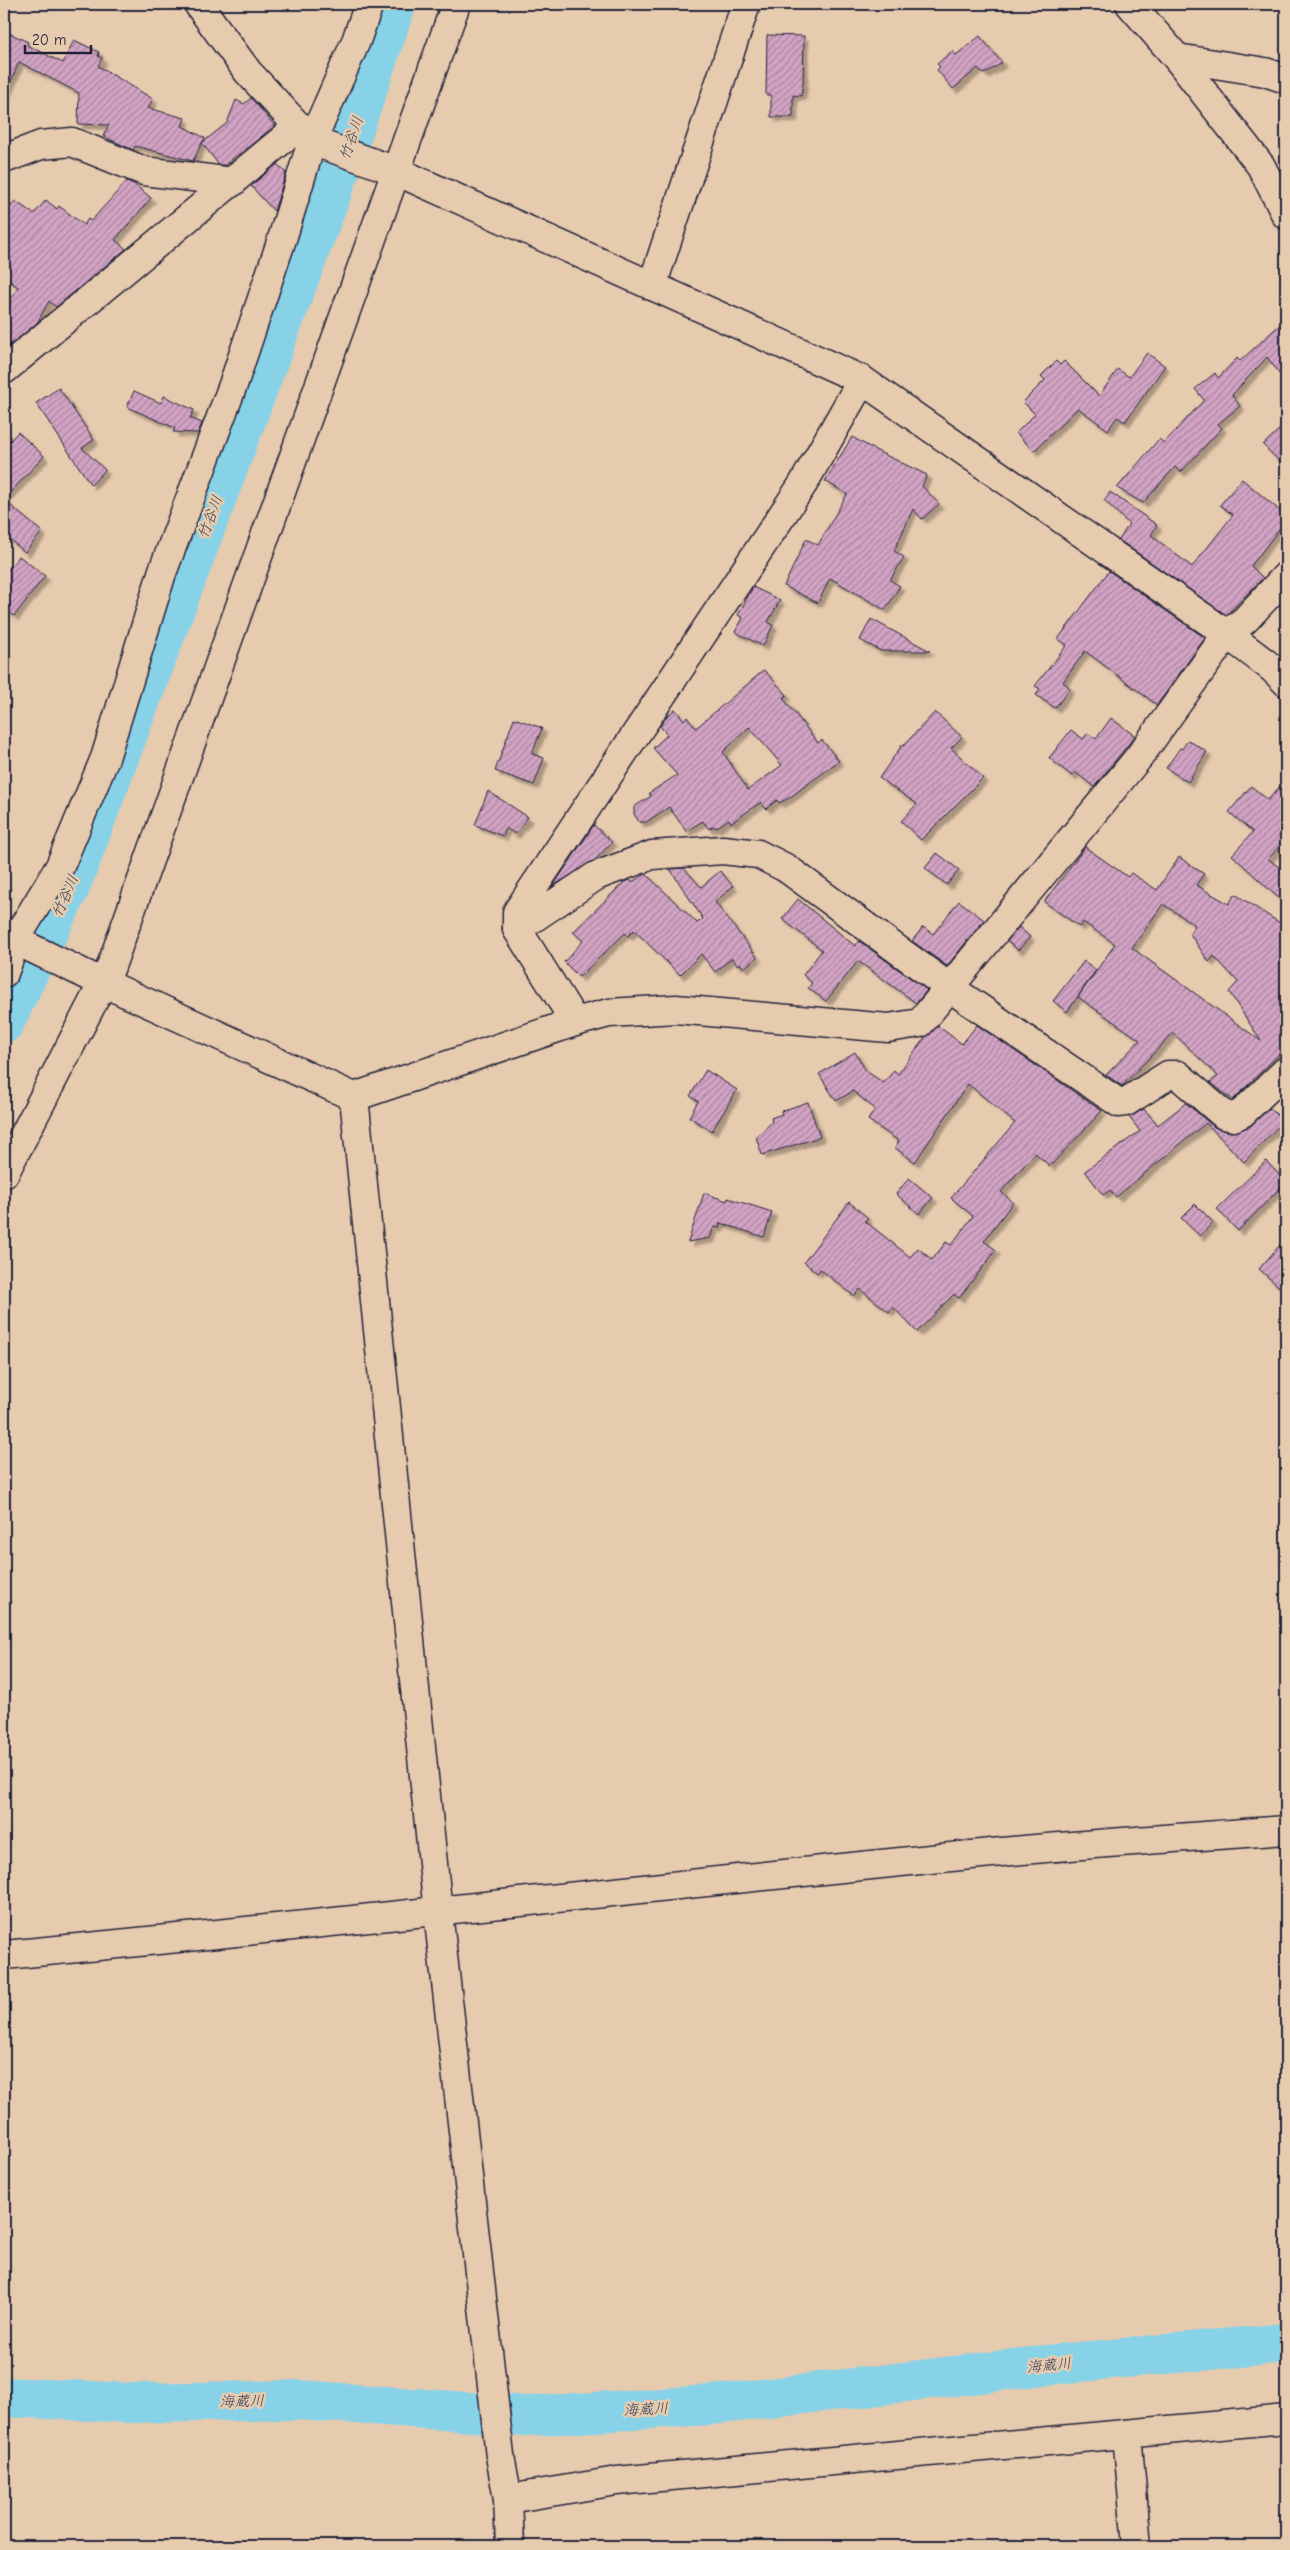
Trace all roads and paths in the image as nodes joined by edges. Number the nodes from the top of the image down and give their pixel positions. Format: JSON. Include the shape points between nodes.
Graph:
{"nodes":[{"id":1,"x":198,"y":4,"type":"edge"},
{"id":2,"x":369,"y":4,"type":"edge"},
{"id":3,"x":456,"y":4,"type":"edge"},
{"id":4,"x":746,"y":4,"type":"edge"},
{"id":5,"x":1130,"y":4,"type":"edge"},
{"id":6,"x":1177,"y":58,"type":"junction"},
{"id":7,"x":1286,"y":79,"type":"edge"},
{"id":8,"x":313,"y":138,"type":"junction"},
{"id":9,"x":4,"y":159,"type":"edge"},
{"id":10,"x":387,"y":168,"type":"junction"},
{"id":11,"x":234,"y":182,"type":"junction"},
{"id":12,"x":1286,"y":215,"type":"edge"},
{"id":13,"x":652,"y":286,"type":"junction"},
{"id":14,"x":4,"y":370,"type":"edge"},
{"id":15,"x":862,"y":380,"type":"junction"},
{"id":16,"x":1286,"y":576,"type":"edge"},
{"id":17,"x":1227,"y":634,"type":"junction"},
{"id":18,"x":1286,"y":682,"type":"edge"},
{"id":19,"x":517,"y":929,"type":"junction"},
{"id":20,"x":16,"y":938,"type":"edge"},
{"id":21,"x":4,"y":973,"type":"edge"},
{"id":22,"x":98,"y":980,"type":"junction"},
{"id":23,"x":950,"y":988,"type":"junction"},
{"id":24,"x":575,"y":1022,"type":"junction"},
{"id":25,"x":1286,"y":1071,"type":"edge"},
{"id":26,"x":354,"y":1097,"type":"junction"},
{"id":27,"x":4,"y":1174,"type":"edge"},
{"id":28,"x":1286,"y":1830,"type":"edge"},
{"id":29,"x":438,"y":1912,"type":"junction"},
{"id":30,"x":4,"y":1955,"type":"edge"},
{"id":31,"x":1286,"y":2419,"type":"edge"},
{"id":32,"x":1127,"y":2434,"type":"junction"},
{"id":33,"x":508,"y":2499,"type":"junction"},
{"id":34,"x":510,"y":2546,"type":"edge"},
{"id":35,"x":1137,"y":2546,"type":"edge"}],
"edges":[{"from":1,"to":8,"type":"street","via":[[248,72]]},
{"from":2,"to":8,"type":"street"},
{"from":3,"to":10,"type":"street"},
{"from":4,"to":13,"type":"street"},
{"from":5,"to":6,"type":"street"},
{"from":6,"to":7,"type":"street","via":[[1265,72]]},
{"from":6,"to":12,"type":"street","via":[[1261,166]]},
{"from":8,"to":10,"type":"street"},
{"from":8,"to":11,"type":"street"},
{"from":8,"to":20,"type":"street","via":[[236,376],[162,573],[105,758],[60,866]]},
{"from":9,"to":11,"type":"street","via":[[41,145],[72,142],[144,170]]},
{"from":10,"to":13,"type":"street"},
{"from":10,"to":22,"type":"street"},
{"from":11,"to":14,"type":"street"},
{"from":13,"to":15,"type":"street"},
{"from":15,"to":17,"type":"street"},
{"from":15,"to":19,"type":"street","via":[[803,484],[517,912]]},
{"from":16,"to":17,"type":"street","via":[[1245,620]]},
{"from":17,"to":18,"type":"street"},
{"from":17,"to":23,"type":"street","via":[[1139,757]]},
{"from":19,"to":23,"type":"street","via":[[596,876],[652,855],[723,850],[758,854],[786,868]]},
{"from":19,"to":24,"type":"street"},
{"from":20,"to":21,"type":"street"},
{"from":20,"to":22,"type":"street"},
{"from":22,"to":26,"type":"street"},
{"from":22,"to":27,"type":"street"},
{"from":23,"to":24,"type":"street","via":[[920,1022],[888,1028],[676,1009],[609,1013]]},
{"from":23,"to":25,"type":"street","via":[[1119,1103],[1126,1102],[1168,1075],[1178,1075],[1224,1115],[1234,1117],[1242,1114]]},
{"from":24,"to":26,"type":"street"},
{"from":26,"to":29,"type":"street"},
{"from":28,"to":29,"type":"street","via":[[1005,1852]]},
{"from":29,"to":30,"type":"street"},
{"from":29,"to":33,"type":"street","via":[[500,2456]]},
{"from":31,"to":32,"type":"street"},
{"from":32,"to":33,"type":"street","via":[[617,2481]]},
{"from":32,"to":35,"type":"street"},
{"from":33,"to":34,"type":"street"}]}
